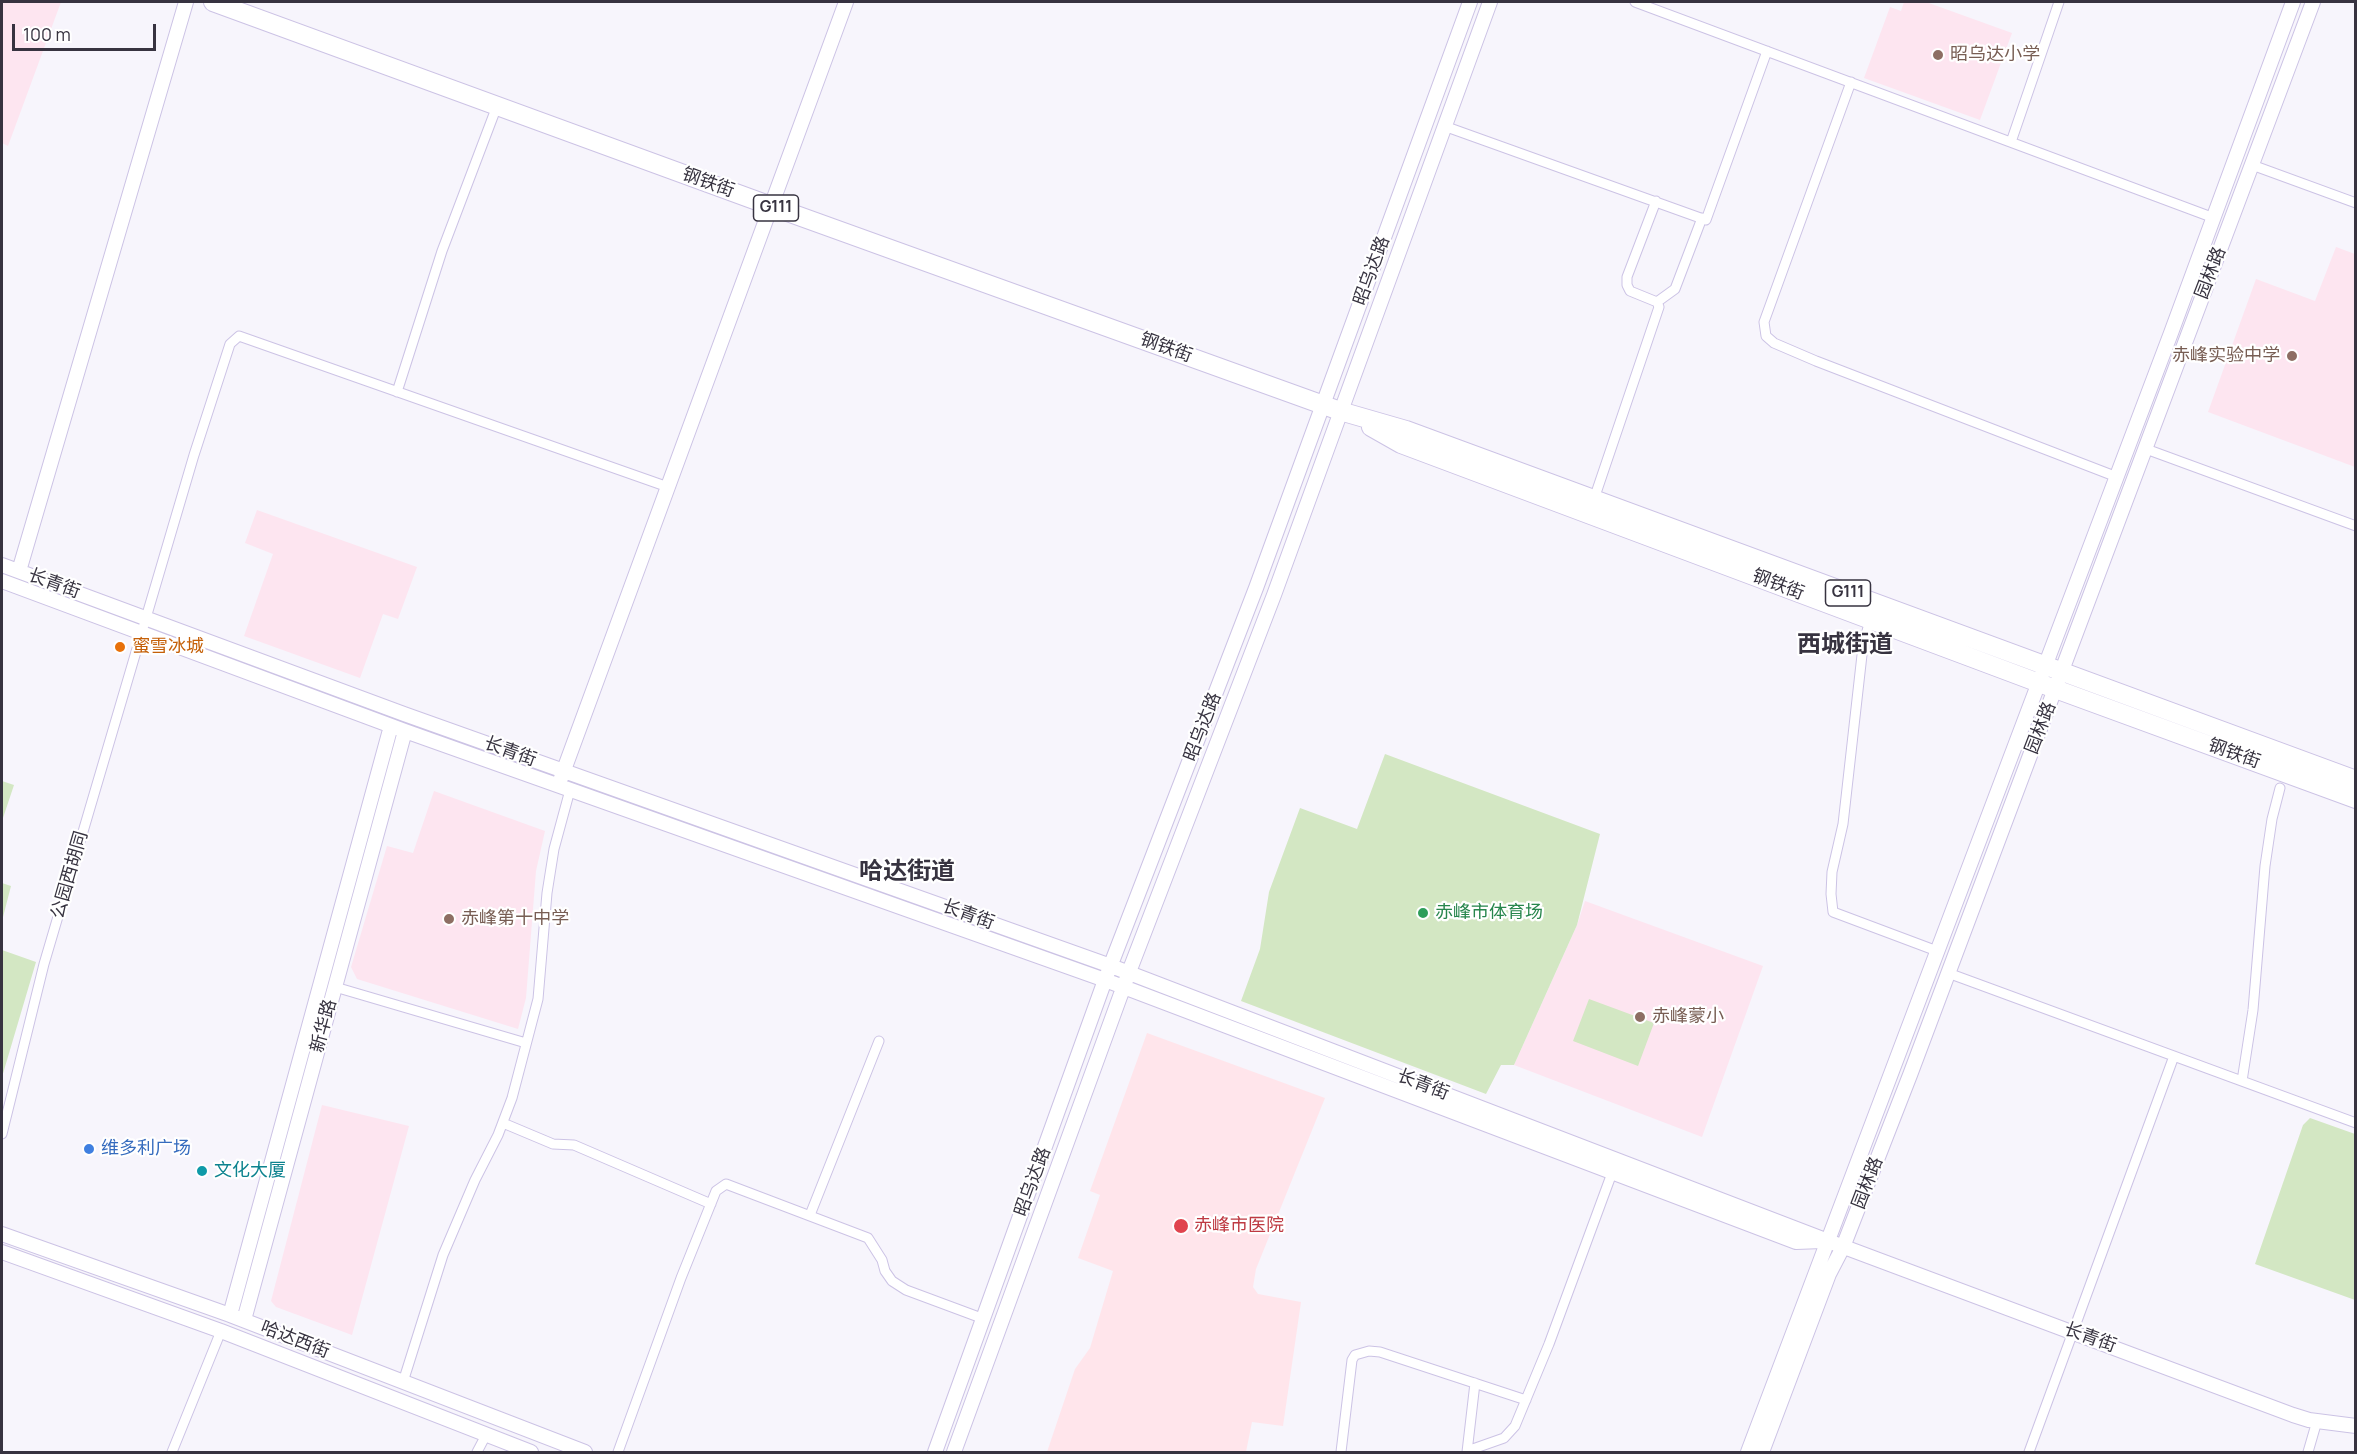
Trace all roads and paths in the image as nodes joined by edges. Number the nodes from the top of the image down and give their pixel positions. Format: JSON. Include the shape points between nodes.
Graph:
{"nodes":[{"id":1,"x":186,"y":2,"type":"edge"},
{"id":2,"x":213,"y":2,"type":"edge"},
{"id":3,"x":846,"y":2,"type":"edge"},
{"id":4,"x":1470,"y":2,"type":"edge"},
{"id":5,"x":1490,"y":2,"type":"edge"},
{"id":6,"x":1635,"y":2,"type":"edge"},
{"id":7,"x":2059,"y":2,"type":"edge"},
{"id":8,"x":2293,"y":2,"type":"edge"},
{"id":9,"x":2313,"y":2,"type":"edge"},
{"id":10,"x":1767,"y":51,"type":"junction"},
{"id":11,"x":1851,"y":82,"type":"junction"},
{"id":12,"x":497,"y":106,"type":"junction"},
{"id":13,"x":1444,"y":126,"type":"junction"},
{"id":14,"x":2010,"y":142,"type":"junction"},
{"id":15,"x":2252,"y":165,"type":"junction"},
{"id":16,"x":1656,"y":201,"type":"junction"},
{"id":17,"x":2355,"y":203,"type":"edge"},
{"id":18,"x":771,"y":206,"type":"junction"},
{"id":19,"x":1702,"y":218,"type":"junction"},
{"id":20,"x":2214,"y":218,"type":"junction"},
{"id":21,"x":1657,"y":302,"type":"junction"},
{"id":22,"x":397,"y":392,"type":"junction"},
{"id":23,"x":1331,"y":408,"type":"junction"},
{"id":24,"x":2146,"y":449,"type":"junction"},
{"id":25,"x":2117,"y":477,"type":"junction"},
{"id":26,"x":668,"y":487,"type":"junction"},
{"id":27,"x":1594,"y":500,"type":"junction"},
{"id":28,"x":2355,"y":526,"type":"edge"},
{"id":29,"x":2,"y":565,"type":"edge"},
{"id":30,"x":19,"y":572,"type":"junction"},
{"id":31,"x":2,"y":581,"type":"edge"},
{"id":32,"x":146,"y":619,"type":"junction"},
{"id":33,"x":1869,"y":620,"type":"junction"},
{"id":34,"x":142,"y":633,"type":"junction"},
{"id":35,"x":2050,"y":678,"type":"junction"},
{"id":36,"x":391,"y":726,"type":"junction"},
{"id":37,"x":405,"y":731,"type":"junction"},
{"id":38,"x":564,"y":771,"type":"junction"},
{"id":39,"x":2355,"y":780,"type":"edge"},
{"id":40,"x":564,"y":788,"type":"junction"},
{"id":41,"x":2280,"y":788,"type":"dead end"},
{"id":42,"x":2355,"y":799,"type":"edge"},
{"id":43,"x":1937,"y":951,"type":"junction"},
{"id":44,"x":1111,"y":966,"type":"junction"},
{"id":45,"x":1129,"y":972,"type":"junction"},
{"id":46,"x":1948,"y":973,"type":"junction"},
{"id":47,"x":1105,"y":980,"type":"junction"},
{"id":48,"x":335,"y":987,"type":"junction"},
{"id":49,"x":1124,"y":987,"type":"junction"},
{"id":50,"x":879,"y":1041,"type":"dead end"},
{"id":51,"x":526,"y":1043,"type":"junction"},
{"id":52,"x":2174,"y":1056,"type":"junction"},
{"id":53,"x":2242,"y":1081,"type":"junction"},
{"id":54,"x":503,"y":1123,"type":"junction"},
{"id":55,"x":2355,"y":1123,"type":"edge"},
{"id":56,"x":2,"y":1134,"type":"edge"},
{"id":57,"x":1612,"y":1173,"type":"junction"},
{"id":58,"x":711,"y":1204,"type":"junction"},
{"id":59,"x":810,"y":1215,"type":"junction"},
{"id":60,"x":2,"y":1234,"type":"edge"},
{"id":61,"x":1828,"y":1241,"type":"junction"},
{"id":62,"x":1844,"y":1247,"type":"junction"},
{"id":63,"x":2,"y":1252,"type":"edge"},
{"id":64,"x":230,"y":1314,"type":"junction"},
{"id":65,"x":984,"y":1319,"type":"junction"},
{"id":66,"x":244,"y":1320,"type":"junction"},
{"id":67,"x":221,"y":1331,"type":"junction"},
{"id":68,"x":2073,"y":1332,"type":"junction"},
{"id":69,"x":403,"y":1382,"type":"junction"},
{"id":70,"x":1476,"y":1383,"type":"junction"},
{"id":71,"x":1526,"y":1400,"type":"junction"},
{"id":72,"x":2317,"y":1421,"type":"junction"},
{"id":73,"x":2355,"y":1426,"type":"edge"},
{"id":74,"x":486,"y":1435,"type":"junction"},
{"id":75,"x":172,"y":1452,"type":"edge"},
{"id":76,"x":477,"y":1452,"type":"edge"},
{"id":77,"x":531,"y":1452,"type":"edge"},
{"id":78,"x":585,"y":1452,"type":"edge"},
{"id":79,"x":618,"y":1452,"type":"edge"},
{"id":80,"x":934,"y":1452,"type":"edge"},
{"id":81,"x":954,"y":1452,"type":"edge"},
{"id":82,"x":1341,"y":1452,"type":"edge"},
{"id":83,"x":1468,"y":1452,"type":"edge"},
{"id":84,"x":1748,"y":1452,"type":"edge"},
{"id":85,"x":1762,"y":1452,"type":"edge"},
{"id":86,"x":2029,"y":1452,"type":"edge"},
{"id":87,"x":2308,"y":1452,"type":"edge"}],
"edges":[{"from":1,"to":30,"type":"main road"},
{"from":2,"to":12,"type":"highway","name":"钢铁街","number":"G111"},
{"from":3,"to":18,"type":"main road"},
{"from":4,"to":23,"type":"main road","name":"昭乌达路"},
{"from":5,"to":13,"type":"main road","name":"昭乌达路"},
{"from":6,"to":10,"type":"street"},
{"from":7,"to":14,"type":"street"},
{"from":8,"to":20,"type":"main road","name":"园林路"},
{"from":9,"to":15,"type":"main road","name":"园林路"},
{"from":10,"to":11,"type":"street"},
{"from":10,"to":19,"type":"street","via":[[1706,220]]},
{"from":11,"to":14,"type":"street"},
{"from":11,"to":25,"type":"street","via":[[1764,322],[1766,336],[1816,361]]},
{"from":12,"to":18,"type":"highway","name":"钢铁街","number":"G111"},
{"from":12,"to":22,"type":"street","via":[[442,251]]},
{"from":13,"to":16,"type":"street"},
{"from":13,"to":23,"type":"main road","name":"昭乌达路"},
{"from":14,"to":20,"type":"street"},
{"from":15,"to":17,"type":"street"},
{"from":15,"to":24,"type":"main road","name":"园林路"},
{"from":16,"to":19,"type":"street"},
{"from":16,"to":21,"type":"street","via":[[1627,285],[1630,291]]},
{"from":18,"to":23,"type":"highway","name":"钢铁街","number":"G111"},
{"from":18,"to":26,"type":"main road"},
{"from":19,"to":21,"type":"street","via":[[1675,289]]},
{"from":20,"to":25,"type":"main road","name":"园林路"},
{"from":21,"to":27,"type":"street","via":[[1659,307]]},
{"from":22,"to":26,"type":"street"},
{"from":22,"to":32,"type":"street","name":"公园西胡同","via":[[238,336],[230,344],[201,433]]},
{"from":23,"to":27,"type":"highway","name":"钢铁街","number":"G111","via":[[1406,430]]},
{"from":23,"to":33,"type":"highway","name":"钢铁街","via":[[1401,444]]},
{"from":23,"to":44,"type":"main road","name":"昭乌达路","via":[[1252,599]]},
{"from":23,"to":45,"type":"main road","name":"昭乌达路","via":[[1274,595]]},
{"from":24,"to":28,"type":"street"},
{"from":24,"to":35,"type":"main road","name":"园林路"},
{"from":25,"to":35,"type":"main road","name":"园林路"},
{"from":26,"to":38,"type":"main road"},
{"from":27,"to":35,"type":"highway","name":"钢铁街","number":"G111"},
{"from":29,"to":30,"type":"main road","name":"长青街"},
{"from":30,"to":32,"type":"main road","name":"长青街"},
{"from":31,"to":34,"type":"main road","name":"长青街"},
{"from":32,"to":34,"type":"street","name":"公园西胡同"},
{"from":32,"to":38,"type":"main road","name":"长青街"},
{"from":33,"to":35,"type":"highway","name":"钢铁街"},
{"from":33,"to":43,"type":"street","via":[[1843,825],[1832,872],[1833,912]]},
{"from":34,"to":36,"type":"main road","name":"长青街"},
{"from":34,"to":56,"type":"street","name":"公园西胡同","via":[[44,964]]},
{"from":35,"to":39,"type":"highway","name":"钢铁街","number":"G111"},
{"from":35,"to":42,"type":"highway","name":"钢铁街"},
{"from":35,"to":43,"type":"main road","name":"园林路"},
{"from":35,"to":46,"type":"main road","name":"园林路"},
{"from":36,"to":37,"type":"main road","name":"长青街"},
{"from":36,"to":64,"type":"main road","name":"新华路"},
{"from":37,"to":40,"type":"main road","name":"长青街"},
{"from":37,"to":48,"type":"main road","name":"新华路"},
{"from":38,"to":40,"type":"main road"},
{"from":38,"to":44,"type":"main road","name":"长青街"},
{"from":40,"to":47,"type":"main road","name":"长青街"},
{"from":40,"to":51,"type":"street","via":[[547,893],[538,999]]},
{"from":41,"to":53,"type":"street","via":[[2265,866],[2253,1010]]},
{"from":43,"to":61,"type":"main road","name":"园林路"},
{"from":44,"to":45,"type":"main road","name":"长青街"},
{"from":44,"to":47,"type":"main road","name":"昭乌达路"},
{"from":45,"to":49,"type":"main road","name":"昭乌达路"},
{"from":45,"to":61,"type":"main road","name":"长青街"},
{"from":46,"to":52,"type":"street"},
{"from":46,"to":62,"type":"main road","name":"园林路"},
{"from":47,"to":49,"type":"main road","name":"长青街"},
{"from":47,"to":65,"type":"main road","name":"昭乌达路"},
{"from":48,"to":51,"type":"street"},
{"from":48,"to":66,"type":"main road","name":"新华路"},
{"from":49,"to":57,"type":"main road","name":"长青街"},
{"from":49,"to":81,"type":"main road","name":"昭乌达路"},
{"from":50,"to":59,"type":"street"},
{"from":51,"to":54,"type":"street"},
{"from":52,"to":53,"type":"street"},
{"from":52,"to":68,"type":"street"},
{"from":53,"to":55,"type":"street"},
{"from":54,"to":58,"type":"street","via":[[553,1144],[574,1145]]},
{"from":54,"to":69,"type":"street","via":[[443,1255]]},
{"from":57,"to":61,"type":"main road","name":"长青街","via":[[1796,1242]]},
{"from":57,"to":71,"type":"street"},
{"from":58,"to":59,"type":"street","via":[[716,1191],[726,1184]]},
{"from":58,"to":79,"type":"street"},
{"from":59,"to":65,"type":"street","via":[[868,1238],[892,1281],[906,1290]]},
{"from":60,"to":64,"type":"main road","name":"哈达西街"},
{"from":61,"to":62,"type":"main road","name":"长青街"},
{"from":61,"to":84,"type":"main road","name":"园林路"},
{"from":62,"to":68,"type":"main road","name":"长青街"},
{"from":62,"to":85,"type":"main road","name":"园林路","via":[[1829,1274]]},
{"from":63,"to":67,"type":"main road","name":"哈达西街"},
{"from":64,"to":66,"type":"main road","name":"哈达西街"},
{"from":65,"to":80,"type":"main road","name":"昭乌达路"},
{"from":66,"to":69,"type":"main road","name":"哈达西街"},
{"from":67,"to":74,"type":"main road","name":"哈达西街"},
{"from":67,"to":75,"type":"street"},
{"from":68,"to":72,"type":"main road","name":"长青街"},
{"from":68,"to":86,"type":"street"},
{"from":69,"to":78,"type":"main road","name":"哈达西街"},
{"from":70,"to":71,"type":"street"},
{"from":70,"to":82,"type":"street","via":[[1380,1352],[1355,1355]]},
{"from":70,"to":83,"type":"street"},
{"from":71,"to":83,"type":"street","via":[[1515,1426],[1504,1438]]},
{"from":72,"to":73,"type":"main road","name":"长青街"},
{"from":72,"to":87,"type":"street"},
{"from":74,"to":76,"type":"street"},
{"from":74,"to":77,"type":"main road","name":"哈达西街"}]}
